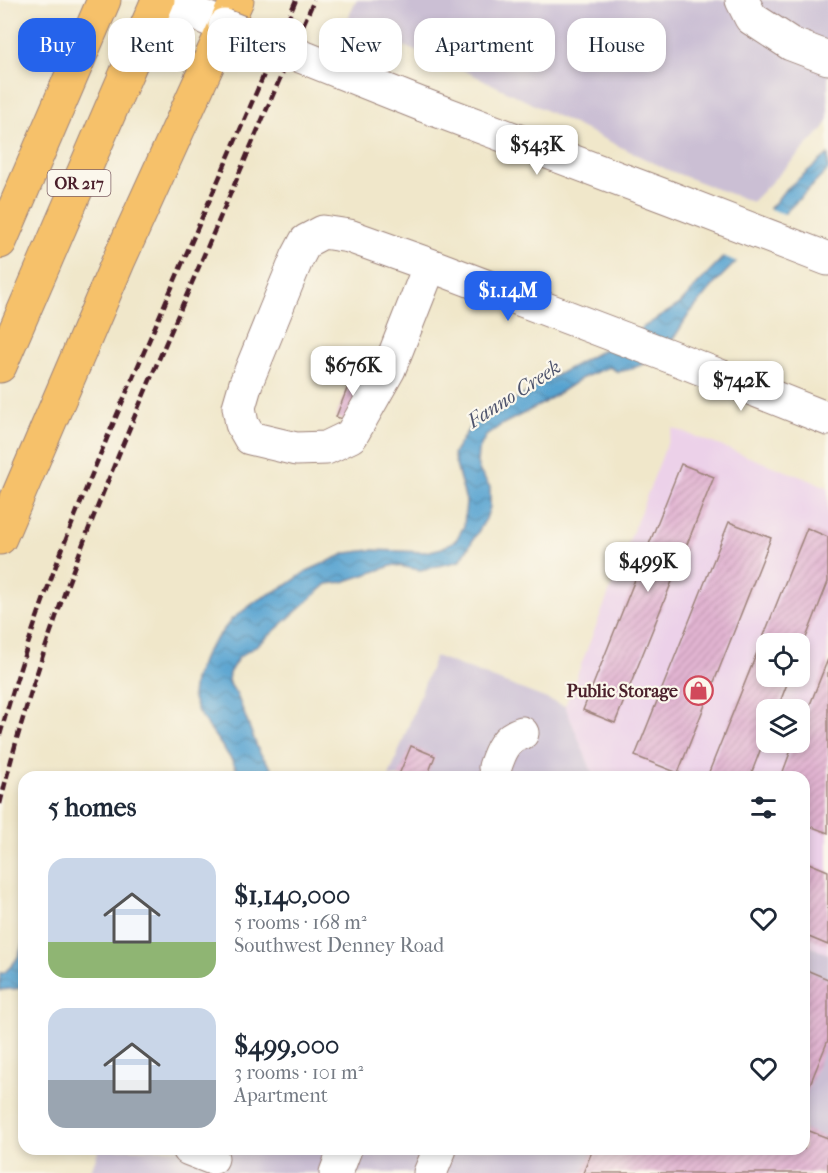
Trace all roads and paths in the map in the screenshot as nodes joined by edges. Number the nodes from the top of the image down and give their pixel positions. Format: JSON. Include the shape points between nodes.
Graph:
{"nodes":[{"id":1,"x":104,"y":0,"type":"edge"},
{"id":2,"x":160,"y":0,"type":"edge"},
{"id":3,"x":746,"y":9,"type":"edge"},
{"id":4,"x":231,"y":13,"type":"edge"},
{"id":5,"x":828,"y":58,"type":"edge"},
{"id":6,"x":0,"y":242,"type":"edge"},
{"id":7,"x":828,"y":259,"type":"edge"},
{"id":8,"x":440,"y":269,"type":"junction"},
{"id":9,"x":0,"y":366,"type":"edge"},
{"id":10,"x":828,"y":419,"type":"edge"},
{"id":11,"x":0,"y":538,"type":"edge"},
{"id":12,"x":522,"y":733,"type":"dead end"},
{"id":13,"x":495,"y":767,"type":"dead end"},
{"id":14,"x":343,"y":1155,"type":"edge"},
{"id":15,"x":438,"y":1155,"type":"edge"},
{"id":16,"x":336,"y":1173,"type":"edge"},
{"id":17,"x":430,"y":1173,"type":"edge"}],
"edges":[{"from":1,"to":6,"type":"highway","number":"OR 217"},
{"from":2,"to":4,"type":"street"},
{"from":2,"to":9,"type":"highway","number":"OR 217"},
{"from":3,"to":5,"type":"street","via":[[791,44]]},
{"from":4,"to":7,"type":"street","bridge":true,"via":[[423,105]]},
{"from":4,"to":11,"type":"highway","via":[[118,262]]},
{"from":8,"to":8,"type":"street","via":[[351,435],[326,448],[296,449],[250,438],[239,407],[306,241],[323,232],[349,236]]},
{"from":8,"to":10,"type":"street"},
{"from":12,"to":13,"type":"street","via":[[508,740]]},
{"from":14,"to":16,"type":"street"},
{"from":15,"to":17,"type":"street"}]}
